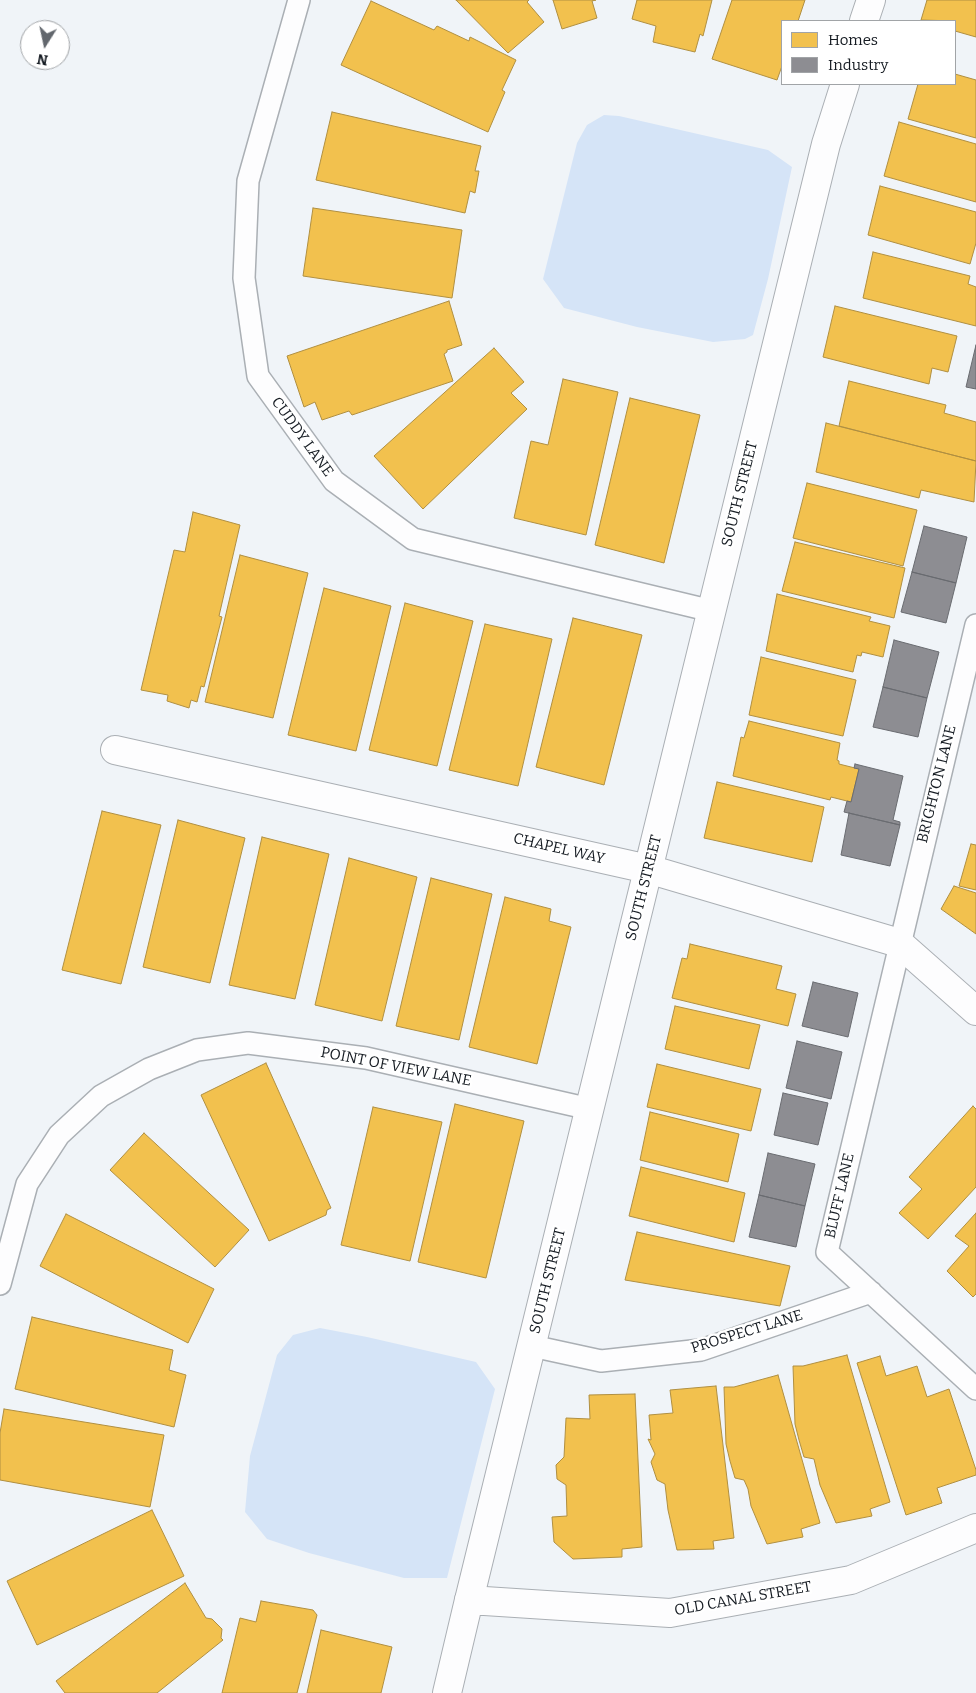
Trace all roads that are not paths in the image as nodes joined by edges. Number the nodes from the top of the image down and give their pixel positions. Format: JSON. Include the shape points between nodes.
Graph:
{"nodes":[{"id":1,"x":299,"y":0,"type":"edge"},
{"id":2,"x":871,"y":0,"type":"edge"},
{"id":3,"x":864,"y":20,"type":"edge"},
{"id":4,"x":845,"y":85,"type":"edge"},
{"id":5,"x":712,"y":611,"type":"junction"},
{"id":6,"x":976,"y":625,"type":"edge"},
{"id":7,"x":115,"y":750,"type":"dead end"},
{"id":8,"x":648,"y":869,"type":"junction"},
{"id":9,"x":899,"y":943,"type":"junction"},
{"id":10,"x":976,"y":1011,"type":"edge"},
{"id":11,"x":590,"y":1109,"type":"junction"},
{"id":12,"x":0,"y":1284,"type":"edge"},
{"id":13,"x":871,"y":1292,"type":"junction"},
{"id":14,"x":532,"y":1346,"type":"junction"},
{"id":15,"x":976,"y":1390,"type":"edge"},
{"id":16,"x":976,"y":1528,"type":"edge"},
{"id":17,"x":469,"y":1600,"type":"junction"},
{"id":18,"x":447,"y":1693,"type":"edge"}],
"edges":[{"from":1,"to":5,"type":"lane","name":"CUDDY LANE","via":[[248,182],[244,278],[258,376],[334,481],[413,539]]},
{"from":2,"to":3,"type":"street"},
{"from":4,"to":5,"type":"street","name":"SOUTH STREET","via":[[826,144]]},
{"from":5,"to":8,"type":"street","name":"SOUTH STREET"},
{"from":6,"to":9,"type":"lane","name":"BRIGHTON LANE"},
{"from":7,"to":8,"type":"street","name":"CHAPEL WAY"},
{"from":8,"to":9,"type":"street","name":"CHAPEL WAY"},
{"from":8,"to":11,"type":"street","name":"SOUTH STREET"},
{"from":9,"to":10,"type":"street","name":"CHAPEL WAY"},
{"from":9,"to":13,"type":"lane","name":"BLUFF LANE","via":[[827,1252]]},
{"from":11,"to":12,"type":"lane","name":"POINT OF VIEW LANE","via":[[366,1058],[248,1043],[197,1050],[149,1069],[102,1096],[60,1135],[27,1184]]},
{"from":11,"to":14,"type":"street","name":"SOUTH STREET"},
{"from":13,"to":14,"type":"lane","name":"PROSPECT LANE","via":[[700,1350],[601,1361]]},
{"from":13,"to":15,"type":"lane","name":"BLUFF LANE"},
{"from":14,"to":17,"type":"street","name":"SOUTH STREET"},
{"from":16,"to":17,"type":"street","name":"OLD CANAL STREET","via":[[851,1580],[670,1613]]},
{"from":17,"to":18,"type":"street","name":"SOUTH STREET"}]}
